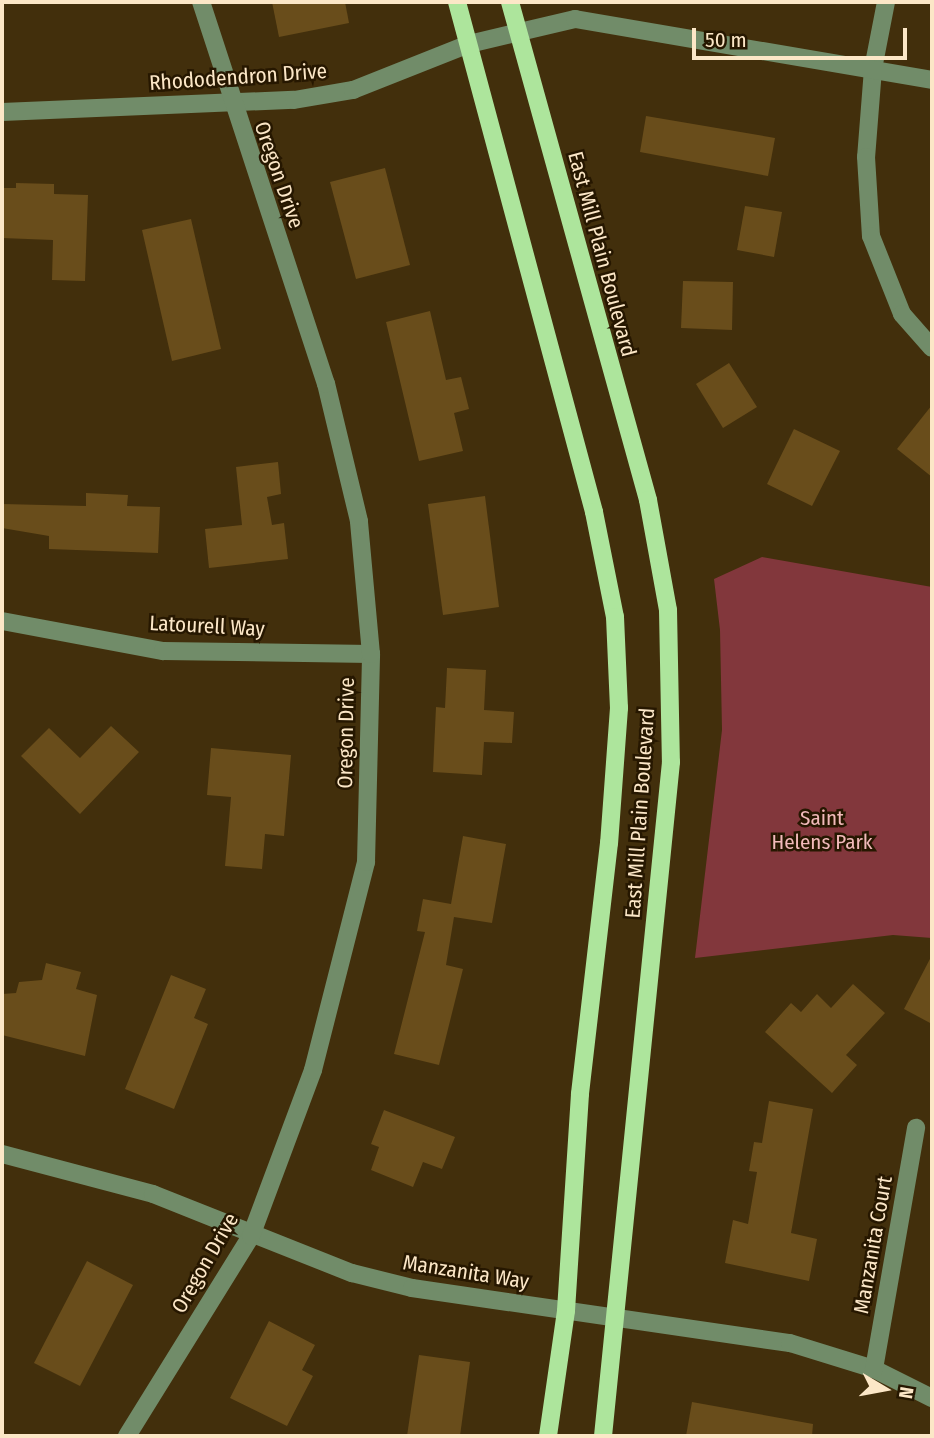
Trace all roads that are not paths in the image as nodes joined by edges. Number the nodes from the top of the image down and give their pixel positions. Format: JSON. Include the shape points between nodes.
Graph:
{"nodes":[{"id":1,"x":201,"y":2,"type":"edge"},
{"id":2,"x":457,"y":2,"type":"edge"},
{"id":3,"x":510,"y":2,"type":"edge"},
{"id":4,"x":886,"y":2,"type":"edge"},
{"id":5,"x":518,"y":29,"type":"junction"},
{"id":6,"x":469,"y":44,"type":"junction"},
{"id":7,"x":873,"y":69,"type":"junction"},
{"id":8,"x":932,"y":80,"type":"edge"},
{"id":9,"x":231,"y":104,"type":"junction"},
{"id":10,"x":2,"y":113,"type":"edge"},
{"id":11,"x":932,"y":348,"type":"edge"},
{"id":12,"x":2,"y":621,"type":"edge"},
{"id":13,"x":371,"y":654,"type":"junction"},
{"id":14,"x":916,"y":1128,"type":"dead end"},
{"id":15,"x":2,"y":1154,"type":"edge"},
{"id":16,"x":251,"y":1236,"type":"junction"},
{"id":17,"x":566,"y":1311,"type":"junction"},
{"id":18,"x":617,"y":1317,"type":"junction"},
{"id":19,"x":874,"y":1369,"type":"junction"},
{"id":20,"x":932,"y":1398,"type":"edge"},
{"id":21,"x":127,"y":1436,"type":"edge"},
{"id":22,"x":548,"y":1436,"type":"edge"},
{"id":23,"x":603,"y":1436,"type":"edge"}],
"edges":[{"from":1,"to":9,"type":"street","name":"Oregon Drive"},
{"from":2,"to":6,"type":"main road","name":"East Mill Plain Boulevard"},
{"from":3,"to":5,"type":"main road","name":"East Mill Plain Boulevard"},
{"from":4,"to":7,"type":"street"},
{"from":5,"to":6,"type":"street","name":"Rhododendron Drive"},
{"from":5,"to":7,"type":"street","name":"Rhododendron Drive","via":[[575,19]]},
{"from":5,"to":18,"type":"main road","name":"East Mill Plain Boulevard","via":[[648,500],[668,610],[671,762],[632,1122]]},
{"from":6,"to":9,"type":"street","name":"Rhododendron Drive","via":[[353,90]]},
{"from":6,"to":17,"type":"main road","name":"East Mill Plain Boulevard","via":[[594,512],[615,617],[619,708],[580,1094]]},
{"from":7,"to":8,"type":"street","name":"Rhododendron Drive"},
{"from":7,"to":11,"type":"street","via":[[866,157],[871,236],[902,314]]},
{"from":9,"to":10,"type":"street","name":"Rhododendron Drive"},
{"from":9,"to":13,"type":"street","name":"Oregon Drive","via":[[326,384],[359,521]]},
{"from":12,"to":13,"type":"street","name":"Latourell Way","via":[[163,651]]},
{"from":13,"to":16,"type":"street","name":"Oregon Drive","via":[[366,862],[313,1070]]},
{"from":14,"to":19,"type":"street","name":"Manzanita Court"},
{"from":15,"to":16,"type":"street","name":"Manzanita Way","via":[[153,1194]]},
{"from":16,"to":17,"type":"street","name":"Manzanita Way","via":[[352,1273],[412,1288]]},
{"from":16,"to":21,"type":"street","name":"Oregon Drive"},
{"from":17,"to":18,"type":"street","name":"Manzanita Way"},
{"from":17,"to":22,"type":"main road","name":"East Mill Plain Boulevard"},
{"from":18,"to":19,"type":"street","name":"Manzanita Way","via":[[790,1343]]},
{"from":18,"to":23,"type":"main road","name":"East Mill Plain Boulevard"},
{"from":19,"to":20,"type":"street","name":"Manzanita Way"}]}
